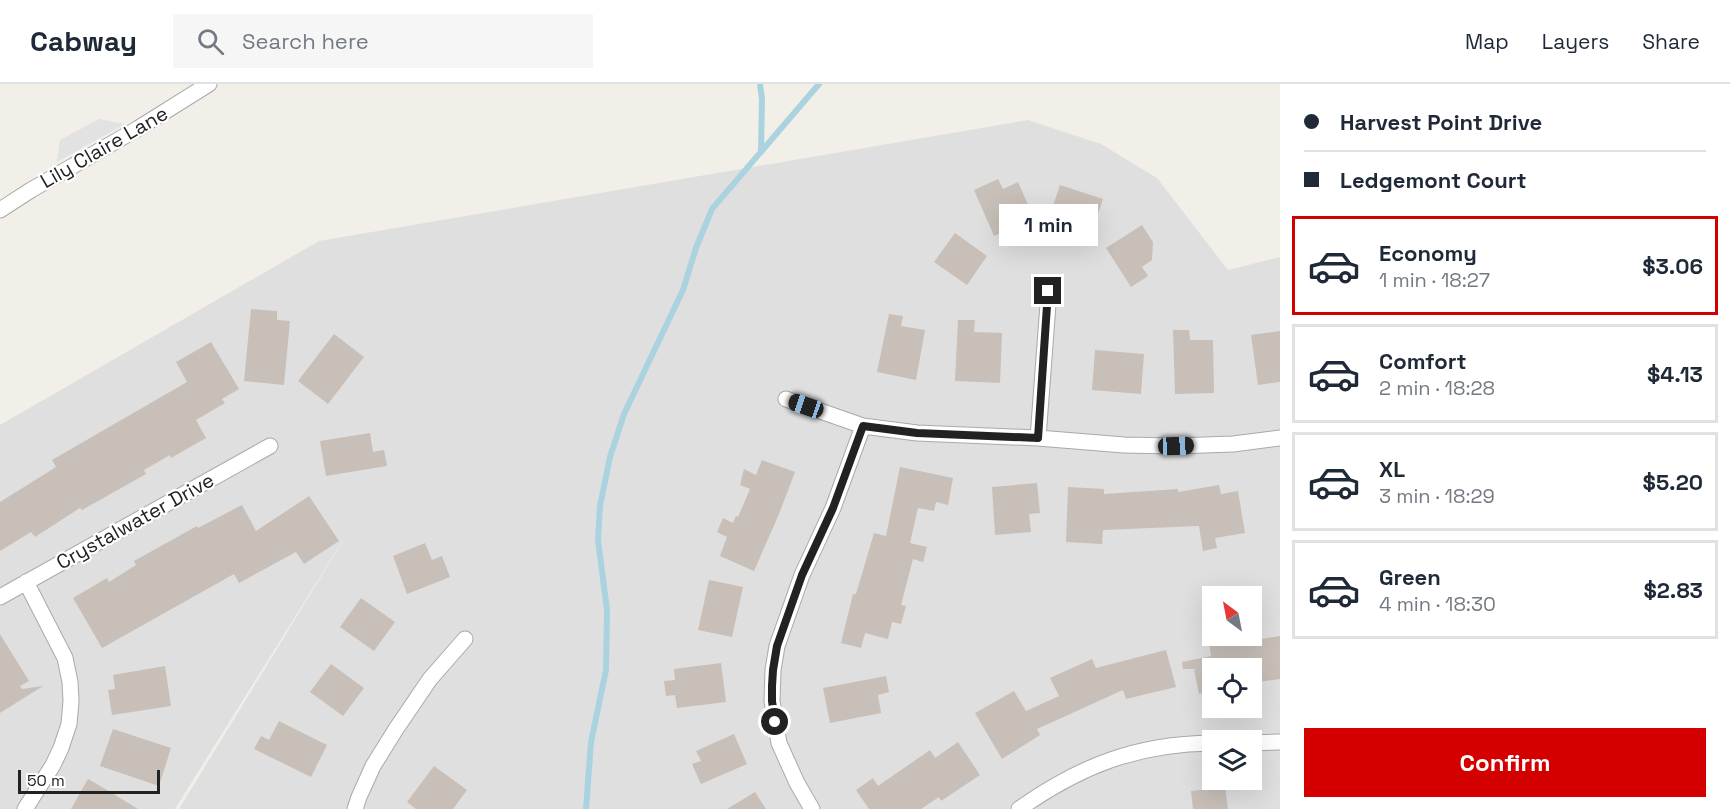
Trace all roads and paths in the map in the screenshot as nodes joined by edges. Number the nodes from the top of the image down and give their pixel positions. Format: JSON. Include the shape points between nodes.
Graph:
{"nodes":[{"id":1,"x":209,"y":84,"type":"edge"},
{"id":2,"x":0,"y":210,"type":"edge"},
{"id":3,"x":1048,"y":291,"type":"dead end"},
{"id":4,"x":786,"y":399,"type":"dead end"},
{"id":5,"x":863,"y":426,"type":"junction"},
{"id":6,"x":1038,"y":438,"type":"junction"},
{"id":7,"x":1280,"y":438,"type":"edge"},
{"id":8,"x":270,"y":446,"type":"dead end"},
{"id":9,"x":26,"y":582,"type":"junction"},
{"id":10,"x":0,"y":597,"type":"edge"},
{"id":11,"x":465,"y":639,"type":"dead end"},
{"id":12,"x":1280,"y":742,"type":"edge"},
{"id":13,"x":1202,"y":743,"type":"edge"},
{"id":14,"x":1262,"y":743,"type":"edge"},
{"id":15,"x":25,"y":809,"type":"edge"},
{"id":16,"x":355,"y":809,"type":"edge"},
{"id":17,"x":812,"y":809,"type":"edge"},
{"id":18,"x":1019,"y":809,"type":"edge"}],
"edges":[{"from":1,"to":2,"type":"street","name":"Lily Claire Lane"},
{"from":3,"to":6,"type":"street"},
{"from":4,"to":5,"type":"street"},
{"from":5,"to":6,"type":"street","via":[[917,433]]},
{"from":5,"to":17,"type":"street","via":[[833,508],[802,575],[777,646],[773,670],[772,701],[779,743]]},
{"from":6,"to":7,"type":"street","via":[[1176,446]]},
{"from":8,"to":9,"type":"street","name":"Crystalwater Drive"},
{"from":9,"to":10,"type":"street","name":"Crystalwater Drive"},
{"from":9,"to":15,"type":"street","via":[[65,658],[71,701],[61,748]]},
{"from":11,"to":16,"type":"street","via":[[430,679],[396,729],[373,766]]},
{"from":12,"to":14,"type":"street"},
{"from":13,"to":18,"type":"street","via":[[1108,760],[1059,783]]}]}
